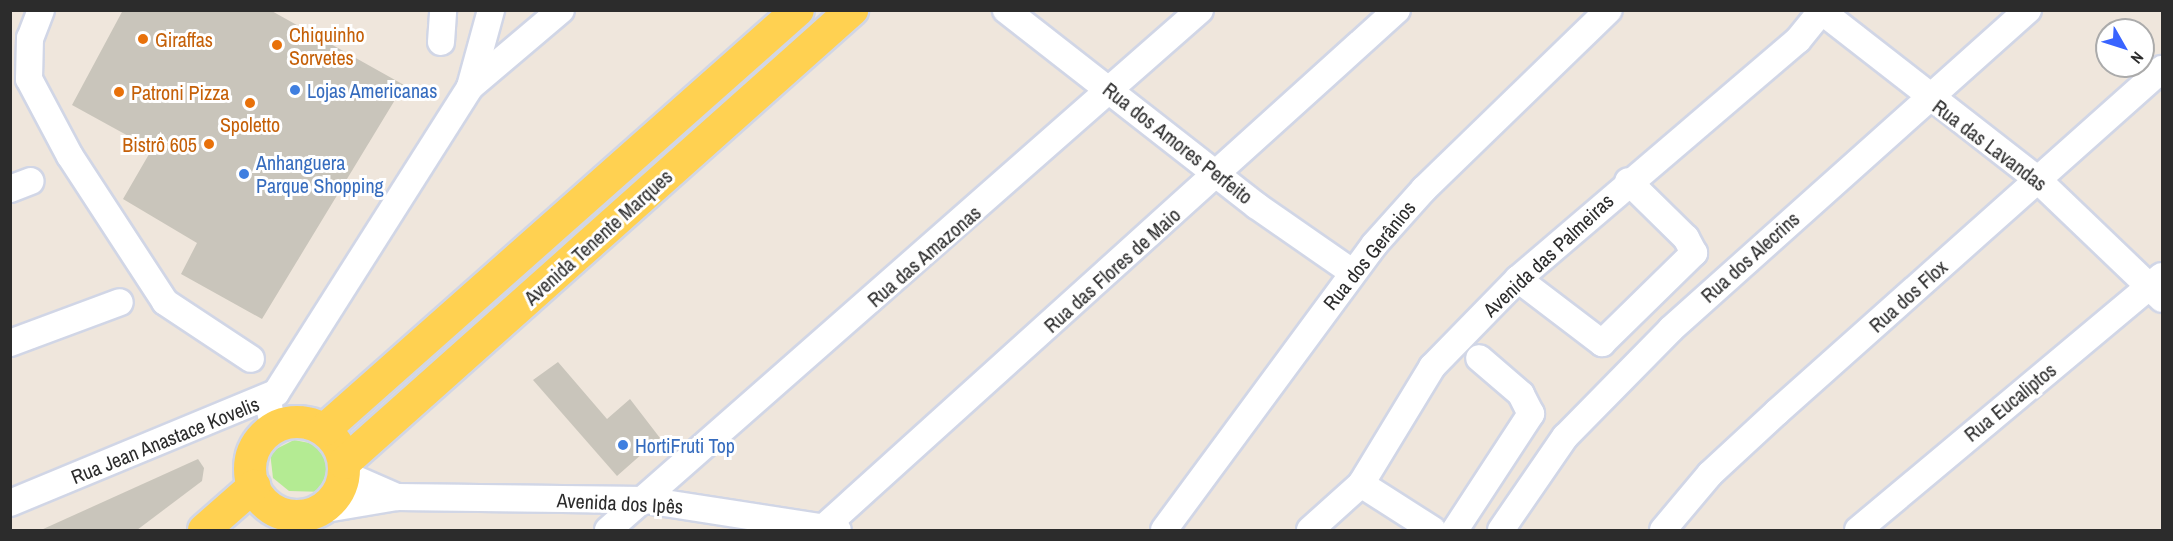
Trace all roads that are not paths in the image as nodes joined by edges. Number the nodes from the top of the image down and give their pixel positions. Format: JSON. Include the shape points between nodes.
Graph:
{"nodes":[{"id":1,"x":41,"y":10,"type":"edge"},
{"id":2,"x":443,"y":10,"type":"edge"},
{"id":3,"x":491,"y":10,"type":"edge"},
{"id":4,"x":798,"y":10,"type":"edge"},
{"id":5,"x":852,"y":10,"type":"edge"},
{"id":6,"x":1006,"y":10,"type":"edge"},
{"id":7,"x":1200,"y":10,"type":"edge"},
{"id":8,"x":1397,"y":10,"type":"edge"},
{"id":9,"x":1609,"y":10,"type":"edge"},
{"id":10,"x":2028,"y":10,"type":"edge"},
{"id":11,"x":1821,"y":11,"type":"edge"},
{"id":12,"x":550,"y":13,"type":"edge"},
{"id":13,"x":441,"y":42,"type":"dead end"},
{"id":14,"x":2163,"y":69,"type":"edge"},
{"id":15,"x":470,"y":87,"type":"junction"},
{"id":16,"x":1112,"y":92,"type":"junction"},
{"id":17,"x":1928,"y":98,"type":"junction"},
{"id":18,"x":1219,"y":175,"type":"junction"},
{"id":19,"x":2037,"y":179,"type":"junction"},
{"id":20,"x":1628,"y":181,"type":"junction"},
{"id":21,"x":1352,"y":272,"type":"junction"},
{"id":22,"x":1518,"y":279,"type":"junction"},
{"id":23,"x":2159,"y":287,"type":"edge"},
{"id":24,"x":120,"y":303,"type":"dead end"},
{"id":25,"x":10,"y":343,"type":"edge"},
{"id":26,"x":1479,"y":358,"type":"dead end"},
{"id":27,"x":251,"y":359,"type":"dead end"},
{"id":28,"x":271,"y":413,"type":"junction"},
{"id":29,"x":324,"y":430,"type":"junction"},
{"id":30,"x":344,"y":469,"type":"junction"},
{"id":31,"x":1361,"y":484,"type":"junction"},
{"id":32,"x":254,"y":486,"type":"junction"},
{"id":33,"x":397,"y":497,"type":"junction"},
{"id":34,"x":645,"y":500,"type":"junction"},
{"id":35,"x":10,"y":503,"type":"edge"},
{"id":36,"x":320,"y":510,"type":"junction"},
{"id":37,"x":271,"y":522,"type":"edge"},
{"id":38,"x":829,"y":529,"type":"edge"},
{"id":39,"x":204,"y":531,"type":"edge"},
{"id":40,"x":609,"y":531,"type":"edge"},
{"id":41,"x":1164,"y":531,"type":"edge"},
{"id":42,"x":1310,"y":531,"type":"edge"},
{"id":43,"x":1433,"y":531,"type":"edge"},
{"id":44,"x":1455,"y":531,"type":"edge"},
{"id":45,"x":1501,"y":531,"type":"edge"},
{"id":46,"x":1663,"y":531,"type":"edge"},
{"id":47,"x":1858,"y":531,"type":"edge"}],
"edges":[{"from":1,"to":27,"type":"street","via":[[30,38],[29,79],[76,166],[165,302]]},
{"from":2,"to":13,"type":"street"},
{"from":3,"to":15,"type":"street","name":"Rua Jean Anastace Kovelis"},
{"from":4,"to":29,"type":"main road","name":"Avenida Tenente Marques"},
{"from":5,"to":30,"type":"main road","name":"Avenida Tenente Marques"},
{"from":6,"to":16,"type":"street","name":"Rua dos Amores Perfeito"},
{"from":7,"to":16,"type":"street","name":"Rua das Amazonas"},
{"from":8,"to":18,"type":"street","name":"Rua das Flores de Maio"},
{"from":9,"to":21,"type":"street","name":"Rua dos Gerânios","via":[[1424,189]]},
{"from":10,"to":17,"type":"street","name":"Rua dos Alecrins"},
{"from":11,"to":17,"type":"street","name":"Rua das Lavandas"},
{"from":11,"to":20,"type":"street","name":"Avenida das Palmeiras","via":[[1798,40]]},
{"from":12,"to":15,"type":"street"},
{"from":14,"to":19,"type":"street","name":"Rua dos Flox"},
{"from":15,"to":28,"type":"street","name":"Rua Jean Anastace Kovelis"},
{"from":16,"to":18,"type":"street","name":"Rua dos Amores Perfeito"},
{"from":16,"to":34,"type":"street","name":"Rua das Amazonas"},
{"from":17,"to":19,"type":"street","name":"Rua das Lavandas"},
{"from":17,"to":45,"type":"street","name":"Rua dos Alecrins","via":[[1671,329],[1565,437]]},
{"from":18,"to":21,"type":"street","name":"Rua dos Amores Perfeito"},
{"from":18,"to":38,"type":"street","name":"Rua das Flores de Maio"},
{"from":19,"to":23,"type":"street","name":"Rua das Lavandas"},
{"from":19,"to":46,"type":"street","name":"Rua dos Flox","via":[[1710,474]]},
{"from":20,"to":22,"type":"street","name":"Avenida das Palmeiras"},
{"from":20,"to":22,"type":"street","via":[[1686,238],[1694,253],[1602,343]]},
{"from":21,"to":41,"type":"street","name":"Rua dos Gerânios"},
{"from":22,"to":31,"type":"street","name":"Avenida das Palmeiras","via":[[1432,367]]},
{"from":23,"to":47,"type":"street","name":"Rua Eucaliptos"},
{"from":24,"to":25,"type":"street"},
{"from":26,"to":44,"type":"street","via":[[1521,394],[1531,414]]},
{"from":28,"to":29,"type":"main road"},
{"from":28,"to":32,"type":"main road","via":[[254,454]]},
{"from":28,"to":35,"type":"street","name":"Rua Jean Anastace Kovelis"},
{"from":29,"to":30,"type":"main road"},
{"from":30,"to":33,"type":"street","name":"Avenida dos Ipês"},
{"from":30,"to":36,"type":"main road","name":"Avenida Tenente Marques","via":[[336,495]]},
{"from":31,"to":42,"type":"street","name":"Avenida das Palmeiras"},
{"from":31,"to":43,"type":"street"},
{"from":32,"to":37,"type":"main road"},
{"from":32,"to":39,"type":"main road"},
{"from":33,"to":34,"type":"street","name":"Avenida dos Ipês"},
{"from":33,"to":36,"type":"street","name":"Avenida dos Ipês"},
{"from":34,"to":38,"type":"street","name":"Avenida dos Ipês"},
{"from":34,"to":40,"type":"street","name":"Rua das Amazonas"},
{"from":36,"to":37,"type":"main road"}]}
